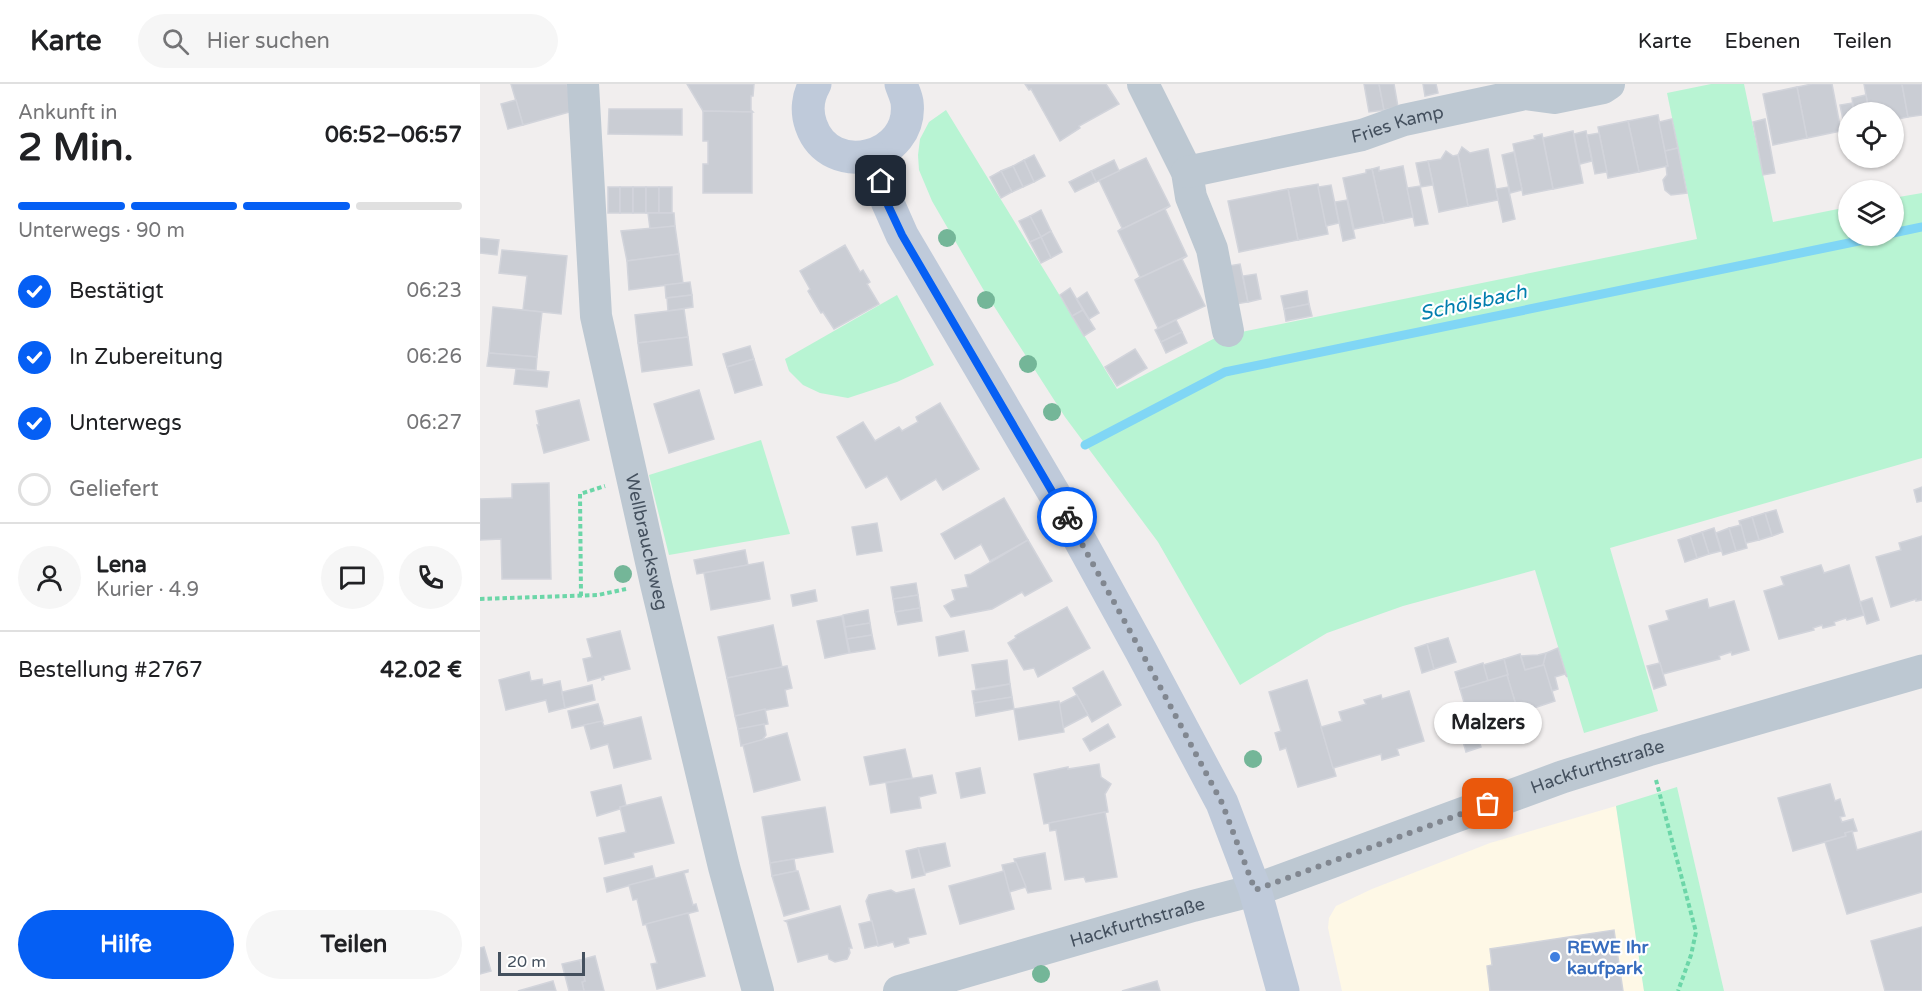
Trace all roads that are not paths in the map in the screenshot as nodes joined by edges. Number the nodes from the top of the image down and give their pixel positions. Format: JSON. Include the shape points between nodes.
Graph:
{"nodes":[{"id":1,"x":583,"y":84,"type":"edge"},
{"id":2,"x":815,"y":84,"type":"edge"},
{"id":3,"x":901,"y":84,"type":"edge"},
{"id":4,"x":1143,"y":84,"type":"edge"},
{"id":5,"x":1609,"y":84,"type":"edge"},
{"id":6,"x":872,"y":156,"type":"junction"},
{"id":7,"x":1187,"y":172,"type":"junction"},
{"id":8,"x":1228,"y":331,"type":"dead end"},
{"id":9,"x":1922,"y":671,"type":"edge"},
{"id":10,"x":1255,"y":890,"type":"junction"},
{"id":11,"x":758,"y":991,"type":"edge"},
{"id":12,"x":899,"y":991,"type":"edge"},
{"id":13,"x":1283,"y":991,"type":"edge"}],
"edges":[{"from":1,"to":11,"type":"street","name":"Wellbraucksweg","via":[[596,316],[656,584]]},
{"from":2,"to":6,"type":"main road","via":[[808,109],[819,139],[846,157]]},
{"from":3,"to":6,"type":"main road","via":[[907,102],[906,120],[898,137]]},
{"from":4,"to":7,"type":"street"},
{"from":5,"to":7,"type":"street","name":"Fries Kamp","via":[[1554,98],[1525,94],[1404,120],[1362,135]]},
{"from":6,"to":10,"type":"main road","via":[[902,235],[1055,495],[1222,803]]},
{"from":7,"to":8,"type":"street","via":[[1191,197],[1212,249]]},
{"from":9,"to":10,"type":"street","name":"Hackfurthstraße","via":[[1562,777]]},
{"from":10,"to":12,"type":"street","name":"Hackfurthstraße"},
{"from":10,"to":13,"type":"main road"}]}
